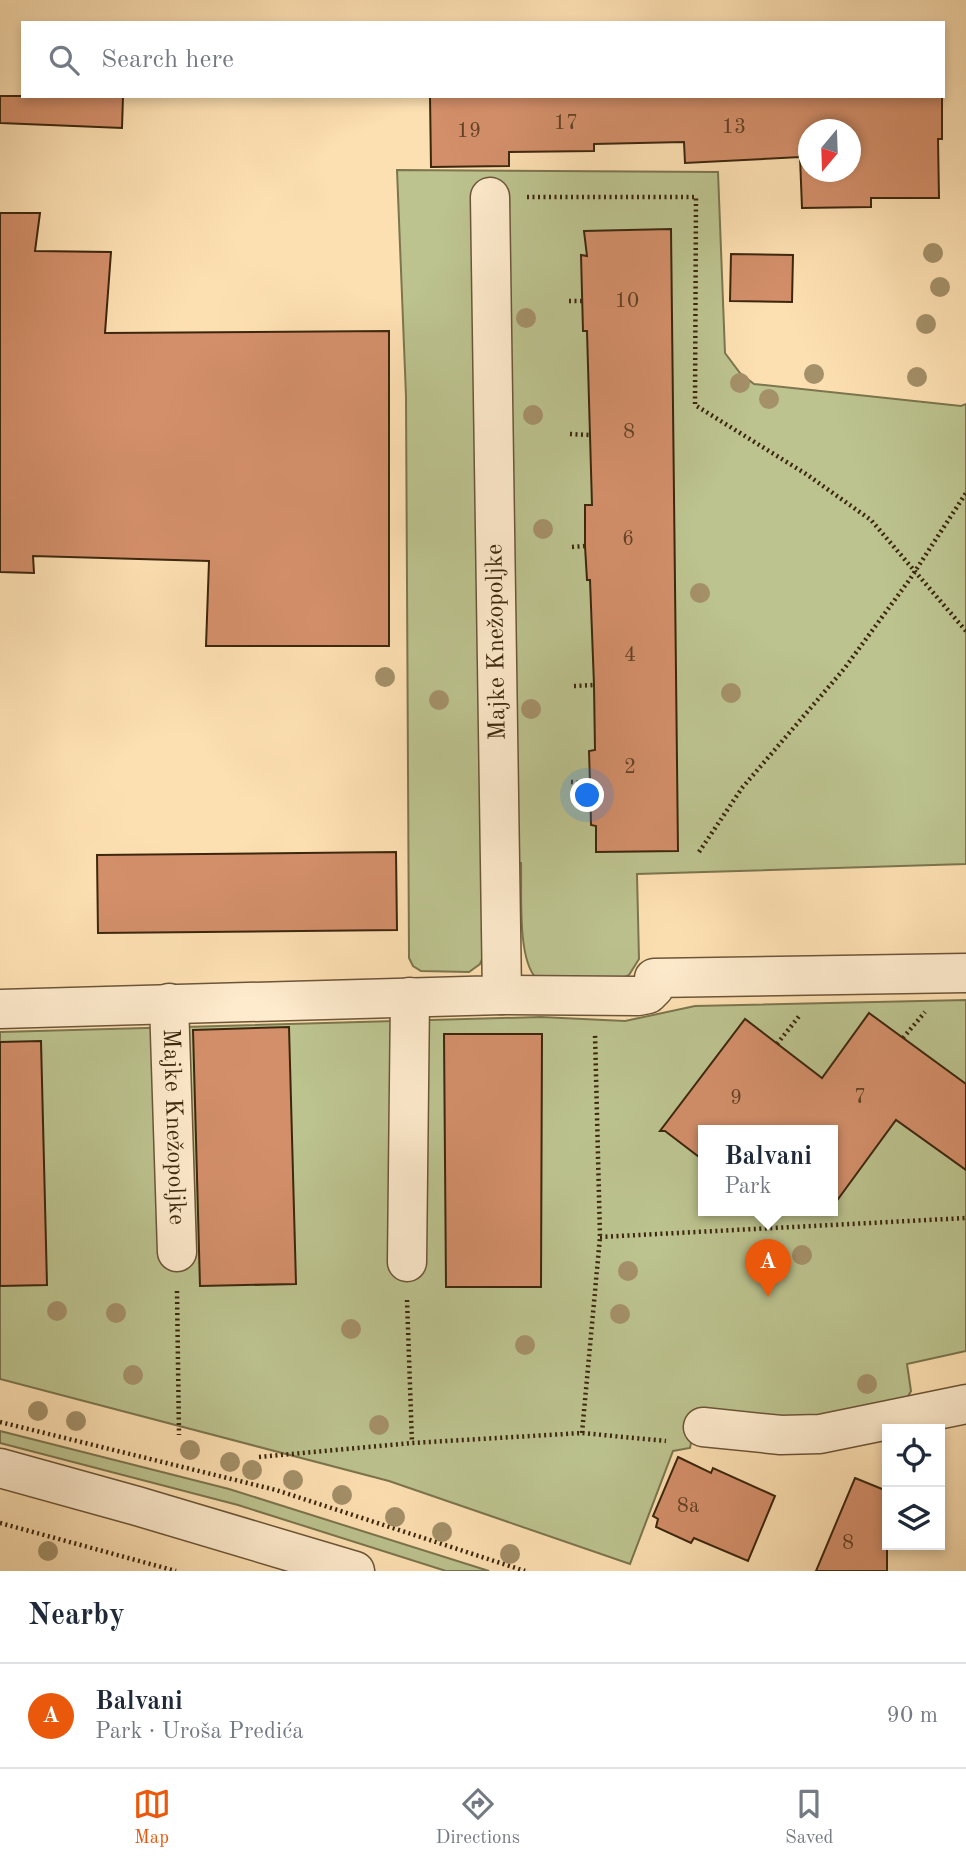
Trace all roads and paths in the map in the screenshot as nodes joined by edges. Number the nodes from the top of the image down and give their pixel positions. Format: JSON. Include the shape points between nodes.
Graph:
{"nodes":[{"id":1,"x":490,"y":197,"type":"joint"},
{"id":2,"x":569,"y":301,"type":"dead end"},
{"id":3,"x":582,"y":301,"type":"dead end"},
{"id":4,"x":570,"y":435,"type":"dead end"},
{"id":5,"x":589,"y":435,"type":"dead end"},
{"id":6,"x":966,"y":492,"type":"edge"},
{"id":7,"x":572,"y":547,"type":"dead end"},
{"id":8,"x":585,"y":547,"type":"dead end"},
{"id":9,"x":916,"y":571,"type":"junction"},
{"id":10,"x":966,"y":631,"type":"edge"},
{"id":11,"x":594,"y":685,"type":"dead end"},
{"id":12,"x":574,"y":686,"type":"dead end"},
{"id":13,"x":571,"y":782,"type":"dead end"},
{"id":14,"x":590,"y":783,"type":"dead end"},
{"id":15,"x":699,"y":852,"type":"dead end"},
{"id":16,"x":966,"y":973,"type":"edge"},
{"id":17,"x":502,"y":995,"type":"junction"},
{"id":18,"x":410,"y":997,"type":"junction"},
{"id":19,"x":169,"y":1003,"type":"junction"},
{"id":20,"x":0,"y":1009,"type":"edge"},
{"id":21,"x":928,"y":1009,"type":"dead end"},
{"id":22,"x":803,"y":1012,"type":"dead end"},
{"id":23,"x":596,"y":1033,"type":"dead end"},
{"id":24,"x":903,"y":1038,"type":"dead end"},
{"id":25,"x":777,"y":1044,"type":"dead end"},
{"id":26,"x":966,"y":1218,"type":"edge"},
{"id":27,"x":600,"y":1237,"type":"junction"},
{"id":28,"x":177,"y":1252,"type":"joint"},
{"id":29,"x":407,"y":1262,"type":"joint"},
{"id":30,"x":966,"y":1405,"type":"edge"},
{"id":31,"x":0,"y":1422,"type":"edge"},
{"id":32,"x":583,"y":1433,"type":"junction"},
{"id":33,"x":691,"y":1434,"type":"joint"},
{"id":34,"x":179,"y":1435,"type":"dead end"},
{"id":35,"x":412,"y":1443,"type":"junction"},
{"id":36,"x":259,"y":1457,"type":"dead end"},
{"id":37,"x":0,"y":1468,"type":"edge"},
{"id":38,"x":0,"y":1523,"type":"edge"},
{"id":39,"x":176,"y":1571,"type":"edge"},
{"id":40,"x":355,"y":1571,"type":"edge"},
{"id":41,"x":525,"y":1571,"type":"edge"}],
"edges":[{"from":1,"to":9,"type":"path","via":[[696,197],[695,405],[871,520]]},
{"from":1,"to":17,"type":"street","name":"Majke Knežopoljke"},
{"from":2,"to":3,"type":"path"},
{"from":4,"to":5,"type":"path"},
{"from":6,"to":9,"type":"path"},
{"from":7,"to":8,"type":"path"},
{"from":9,"to":10,"type":"path"},
{"from":9,"to":15,"type":"path","via":[[844,668],[742,788]]},
{"from":11,"to":12,"type":"path"},
{"from":13,"to":14,"type":"path"},
{"from":16,"to":17,"type":"street","via":[[654,978],[654,988],[638,996]]},
{"from":17,"to":18,"type":"street","name":"Majke Knežopoljke"},
{"from":18,"to":19,"type":"street","name":"Majke Knežopoljke"},
{"from":18,"to":29,"type":"street"},
{"from":19,"to":20,"type":"street","name":"Majke Knežopoljke"},
{"from":19,"to":28,"type":"street","name":"Majke Knežopoljke"},
{"from":21,"to":24,"type":"path"},
{"from":22,"to":25,"type":"path"},
{"from":23,"to":27,"type":"path"},
{"from":26,"to":27,"type":"path"},
{"from":27,"to":32,"type":"path"},
{"from":28,"to":34,"type":"path"},
{"from":29,"to":35,"type":"path"},
{"from":30,"to":33,"type":"street","via":[[820,1434]]},
{"from":31,"to":41,"type":"path","via":[[276,1490]]},
{"from":32,"to":33,"type":"path"},
{"from":32,"to":35,"type":"path"},
{"from":35,"to":36,"type":"path"},
{"from":37,"to":40,"type":"street"},
{"from":38,"to":39,"type":"path"}]}
